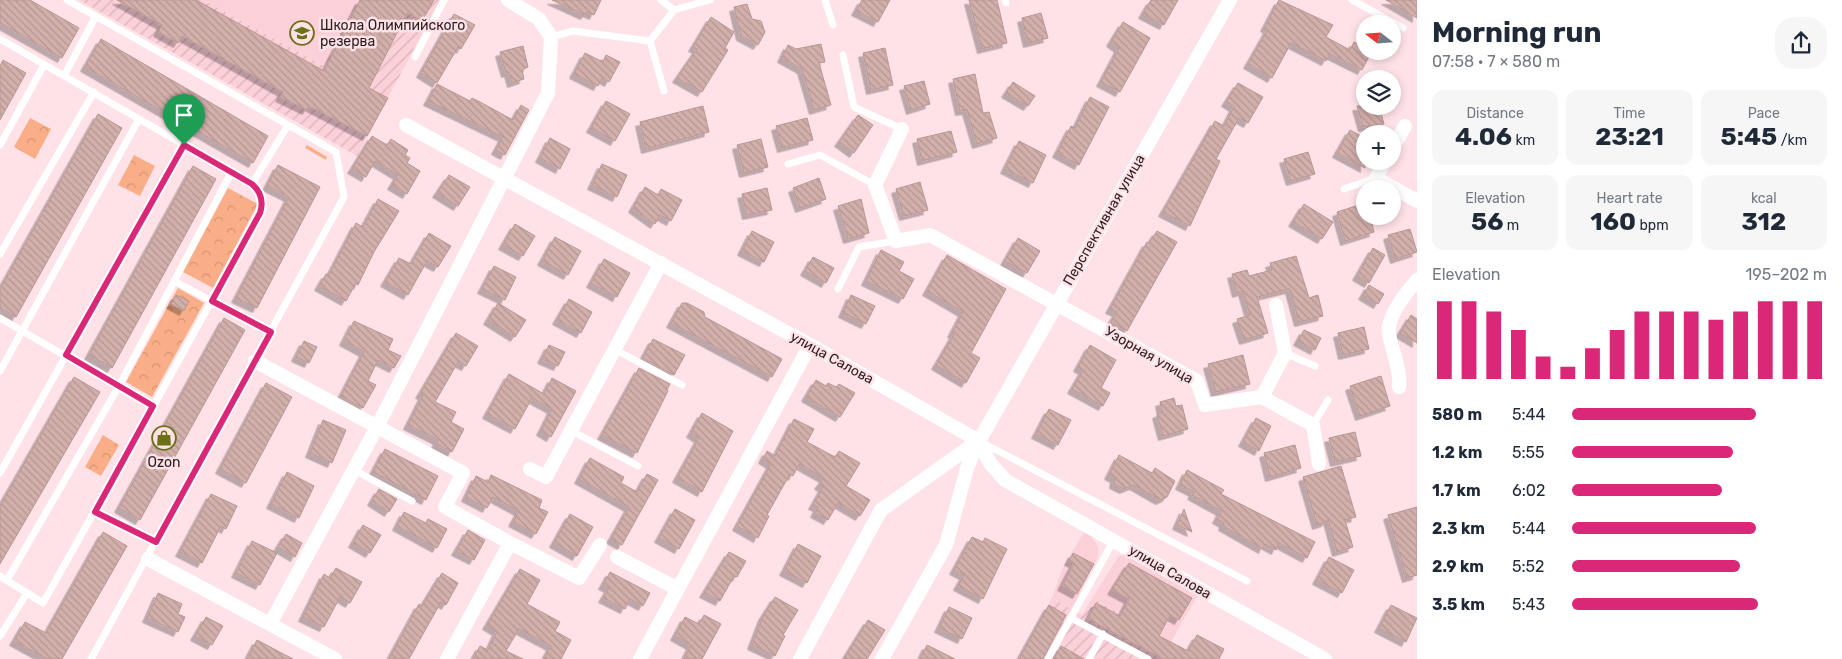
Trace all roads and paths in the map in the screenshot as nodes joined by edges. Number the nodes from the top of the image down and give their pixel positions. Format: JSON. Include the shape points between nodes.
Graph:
{"nodes":[{"id":1,"x":67,"y":0,"type":"edge"},
{"id":2,"x":444,"y":0,"type":"edge"},
{"id":3,"x":508,"y":0,"type":"edge"},
{"id":4,"x":661,"y":0,"type":"edge"},
{"id":5,"x":710,"y":0,"type":"edge"},
{"id":6,"x":825,"y":0,"type":"edge"},
{"id":7,"x":1230,"y":0,"type":"edge"},
{"id":8,"x":1352,"y":0,"type":"edge"},
{"id":9,"x":674,"y":10,"type":"junction"},
{"id":10,"x":96,"y":16,"type":"junction"},
{"id":11,"x":833,"y":25,"type":"dead end"},
{"id":12,"x":1403,"y":28,"type":"dead end"},
{"id":13,"x":551,"y":37,"type":"junction"},
{"id":14,"x":0,"y":40,"type":"edge"},
{"id":15,"x":650,"y":41,"type":"junction"},
{"id":16,"x":843,"y":55,"type":"dead end"},
{"id":17,"x":415,"y":57,"type":"dead end"},
{"id":18,"x":44,"y":65,"type":"junction"},
{"id":19,"x":64,"y":76,"type":"junction"},
{"id":20,"x":664,"y":91,"type":"dead end"},
{"id":21,"x":94,"y":92,"type":"junction"},
{"id":22,"x":139,"y":120,"type":"junction"},
{"id":23,"x":288,"y":125,"type":"junction"},
{"id":24,"x":406,"y":125,"type":"dead end"},
{"id":25,"x":1405,"y":126,"type":"dead end"},
{"id":26,"x":902,"y":129,"type":"joint"},
{"id":27,"x":1401,"y":133,"type":"edge"},
{"id":28,"x":0,"y":145,"type":"edge"},
{"id":29,"x":184,"y":145,"type":"junction"},
{"id":30,"x":788,"y":164,"type":"dead end"},
{"id":31,"x":1380,"y":170,"type":"edge"},
{"id":32,"x":231,"y":173,"type":"junction"},
{"id":33,"x":506,"y":178,"type":"junction"},
{"id":34,"x":1376,"y":178,"type":"junction"},
{"id":35,"x":252,"y":184,"type":"junction"},
{"id":36,"x":874,"y":185,"type":"junction"},
{"id":37,"x":1344,"y":189,"type":"dead end"},
{"id":38,"x":1417,"y":201,"type":"edge"},
{"id":39,"x":896,"y":241,"type":"junction"},
{"id":40,"x":0,"y":254,"type":"edge"},
{"id":41,"x":661,"y":263,"type":"junction"},
{"id":42,"x":1417,"y":280,"type":"edge"},
{"id":43,"x":174,"y":281,"type":"junction"},
{"id":44,"x":838,"y":289,"type":"dead end"},
{"id":45,"x":212,"y":301,"type":"junction"},
{"id":46,"x":1056,"y":303,"type":"junction"},
{"id":47,"x":1276,"y":305,"type":"dead end"},
{"id":48,"x":0,"y":318,"type":"edge"},
{"id":49,"x":22,"y":331,"type":"junction"},
{"id":50,"x":271,"y":332,"type":"junction"},
{"id":51,"x":810,"y":345,"type":"junction"},
{"id":52,"x":614,"y":349,"type":"junction"},
{"id":53,"x":1285,"y":353,"type":"junction"},
{"id":54,"x":66,"y":355,"type":"junction"},
{"id":55,"x":256,"y":361,"type":"junction"},
{"id":56,"x":1315,"y":366,"type":"dead end"},
{"id":57,"x":0,"y":371,"type":"edge"},
{"id":58,"x":682,"y":385,"type":"dead end"},
{"id":59,"x":119,"y":386,"type":"junction"},
{"id":60,"x":1399,"y":387,"type":"dead end"},
{"id":61,"x":1262,"y":397,"type":"junction"},
{"id":62,"x":1328,"y":400,"type":"dead end"},
{"id":63,"x":153,"y":406,"type":"junction"},
{"id":64,"x":1313,"y":425,"type":"junction"},
{"id":65,"x":377,"y":427,"type":"junction"},
{"id":66,"x":570,"y":430,"type":"junction"},
{"id":67,"x":979,"y":441,"type":"junction"},
{"id":68,"x":1319,"y":464,"type":"dead end"},
{"id":69,"x":638,"y":466,"type":"dead end"},
{"id":70,"x":530,"y":468,"type":"dead end"},
{"id":71,"x":354,"y":470,"type":"junction"},
{"id":72,"x":0,"y":473,"type":"edge"},
{"id":73,"x":412,"y":501,"type":"dead end"},
{"id":74,"x":95,"y":512,"type":"junction"},
{"id":75,"x":1114,"y":540,"type":"junction"},
{"id":76,"x":156,"y":542,"type":"junction"},
{"id":77,"x":510,"y":543,"type":"junction"},
{"id":78,"x":600,"y":545,"type":"dead end"},
{"id":79,"x":617,"y":557,"type":"dead end"},
{"id":80,"x":148,"y":558,"type":"junction"},
{"id":81,"x":3,"y":578,"type":"edge"},
{"id":82,"x":1247,"y":581,"type":"dead end"},
{"id":83,"x":678,"y":589,"type":"junction"},
{"id":84,"x":27,"y":593,"type":"junction"},
{"id":85,"x":1071,"y":618,"type":"junction"},
{"id":86,"x":270,"y":624,"type":"junction"},
{"id":87,"x":1103,"y":634,"type":"junction"},
{"id":88,"x":0,"y":636,"type":"edge"},
{"id":89,"x":1136,"y":656,"type":"edge"},
{"id":90,"x":91,"y":659,"type":"edge"},
{"id":91,"x":335,"y":659,"type":"edge"},
{"id":92,"x":447,"y":659,"type":"edge"},
{"id":93,"x":640,"y":659,"type":"edge"},
{"id":94,"x":800,"y":659,"type":"edge"},
{"id":95,"x":882,"y":659,"type":"edge"},
{"id":96,"x":1048,"y":659,"type":"edge"},
{"id":97,"x":1089,"y":659,"type":"edge"},
{"id":98,"x":1148,"y":659,"type":"edge"},
{"id":99,"x":1325,"y":659,"type":"edge"}],
"edges":[{"from":1,"to":10,"type":"lane"},
{"from":2,"to":17,"type":"lane"},
{"from":3,"to":13,"type":"street","via":[[539,19]]},
{"from":4,"to":9,"type":"lane"},
{"from":5,"to":9,"type":"lane"},
{"from":6,"to":11,"type":"lane"},
{"from":7,"to":46,"type":"street","name":"Перспективная улица"},
{"from":8,"to":12,"type":"lane"},
{"from":9,"to":15,"type":"lane"},
{"from":10,"to":19,"type":"lane"},
{"from":10,"to":23,"type":"lane"},
{"from":13,"to":15,"type":"lane","via":[[573,30]]},
{"from":13,"to":33,"type":"street","via":[[548,93]]},
{"from":14,"to":18,"type":"lane"},
{"from":15,"to":20,"type":"lane"},
{"from":16,"to":26,"type":"lane","via":[[854,107]]},
{"from":18,"to":19,"type":"lane"},
{"from":18,"to":28,"type":"lane"},
{"from":19,"to":21,"type":"lane"},
{"from":21,"to":22,"type":"lane"},
{"from":21,"to":40,"type":"lane"},
{"from":22,"to":29,"type":"lane"},
{"from":22,"to":49,"type":"lane"},
{"from":23,"to":35,"type":"lane"},
{"from":23,"to":50,"type":"lane","via":[[336,152],[344,197]]},
{"from":24,"to":33,"type":"street","name":"улица Салова"},
{"from":25,"to":27,"type":"street"},
{"from":26,"to":36,"type":"street"},
{"from":29,"to":32,"type":"lane"},
{"from":29,"to":54,"type":"lane"},
{"from":30,"to":36,"type":"lane","via":[[820,155]]},
{"from":31,"to":34,"type":"street"},
{"from":32,"to":35,"type":"lane"},
{"from":32,"to":43,"type":"lane"},
{"from":33,"to":41,"type":"street","name":"улица Салова"},
{"from":33,"to":65,"type":"street"},
{"from":34,"to":37,"type":"lane"},
{"from":34,"to":38,"type":"street"},
{"from":35,"to":45,"type":"lane","via":[[262,198],[260,213]]},
{"from":36,"to":39,"type":"street"},
{"from":39,"to":44,"type":"lane","via":[[859,247]]},
{"from":39,"to":46,"type":"street","via":[[930,235]]},
{"from":41,"to":51,"type":"street","name":"улица Салова"},
{"from":41,"to":52,"type":"street"},
{"from":42,"to":60,"type":"street","via":[[1401,300],[1388,328],[1401,374]]},
{"from":43,"to":45,"type":"lane"},
{"from":43,"to":59,"type":"lane"},
{"from":45,"to":50,"type":"lane"},
{"from":45,"to":63,"type":"lane"},
{"from":46,"to":61,"type":"street","name":"Узорная улица","via":[[1197,381],[1205,406]]},
{"from":46,"to":67,"type":"street","name":"Перспективная улица"},
{"from":47,"to":53,"type":"street"},
{"from":48,"to":49,"type":"lane"},
{"from":49,"to":54,"type":"lane"},
{"from":49,"to":57,"type":"lane"},
{"from":50,"to":55,"type":"lane"},
{"from":51,"to":67,"type":"street","name":"улица Салова"},
{"from":51,"to":83,"type":"street"},
{"from":52,"to":58,"type":"lane"},
{"from":52,"to":66,"type":"street"},
{"from":53,"to":56,"type":"lane"},
{"from":53,"to":61,"type":"street"},
{"from":54,"to":59,"type":"lane"},
{"from":54,"to":72,"type":"lane"},
{"from":55,"to":65,"type":"street"},
{"from":55,"to":76,"type":"lane"},
{"from":59,"to":63,"type":"lane"},
{"from":59,"to":81,"type":"lane"},
{"from":61,"to":64,"type":"street"},
{"from":62,"to":64,"type":"lane"},
{"from":63,"to":74,"type":"lane"},
{"from":64,"to":68,"type":"street"},
{"from":65,"to":71,"type":"street"},
{"from":65,"to":77,"type":"street","via":[[463,473],[445,507]]},
{"from":66,"to":69,"type":"lane"},
{"from":66,"to":70,"type":"street","via":[[546,477]]},
{"from":67,"to":75,"type":"street","name":"улица Салова","via":[[990,463],[1005,480]]},
{"from":67,"to":82,"type":"lane"},
{"from":67,"to":94,"type":"street","name":"Перспективная улица","via":[[881,510]]},
{"from":67,"to":95,"type":"street","name":"Перспективная улица","via":[[968,464],[946,545]]},
{"from":71,"to":73,"type":"lane"},
{"from":71,"to":86,"type":"street"},
{"from":74,"to":76,"type":"lane"},
{"from":74,"to":84,"type":"lane","via":[[43,603]]},
{"from":75,"to":85,"type":"lane"},
{"from":75,"to":99,"type":"street","name":"улица Салова"},
{"from":76,"to":80,"type":"lane"},
{"from":77,"to":78,"type":"street","via":[[579,578]]},
{"from":77,"to":92,"type":"street"},
{"from":79,"to":83,"type":"street"},
{"from":80,"to":86,"type":"street"},
{"from":80,"to":90,"type":"lane"},
{"from":81,"to":84,"type":"lane"},
{"from":83,"to":93,"type":"street"},
{"from":84,"to":88,"type":"lane"},
{"from":85,"to":87,"type":"lane"},
{"from":85,"to":96,"type":"lane"},
{"from":86,"to":91,"type":"street"},
{"from":87,"to":89,"type":"lane"},
{"from":87,"to":97,"type":"lane"},
{"from":89,"to":98,"type":"lane"}]}
